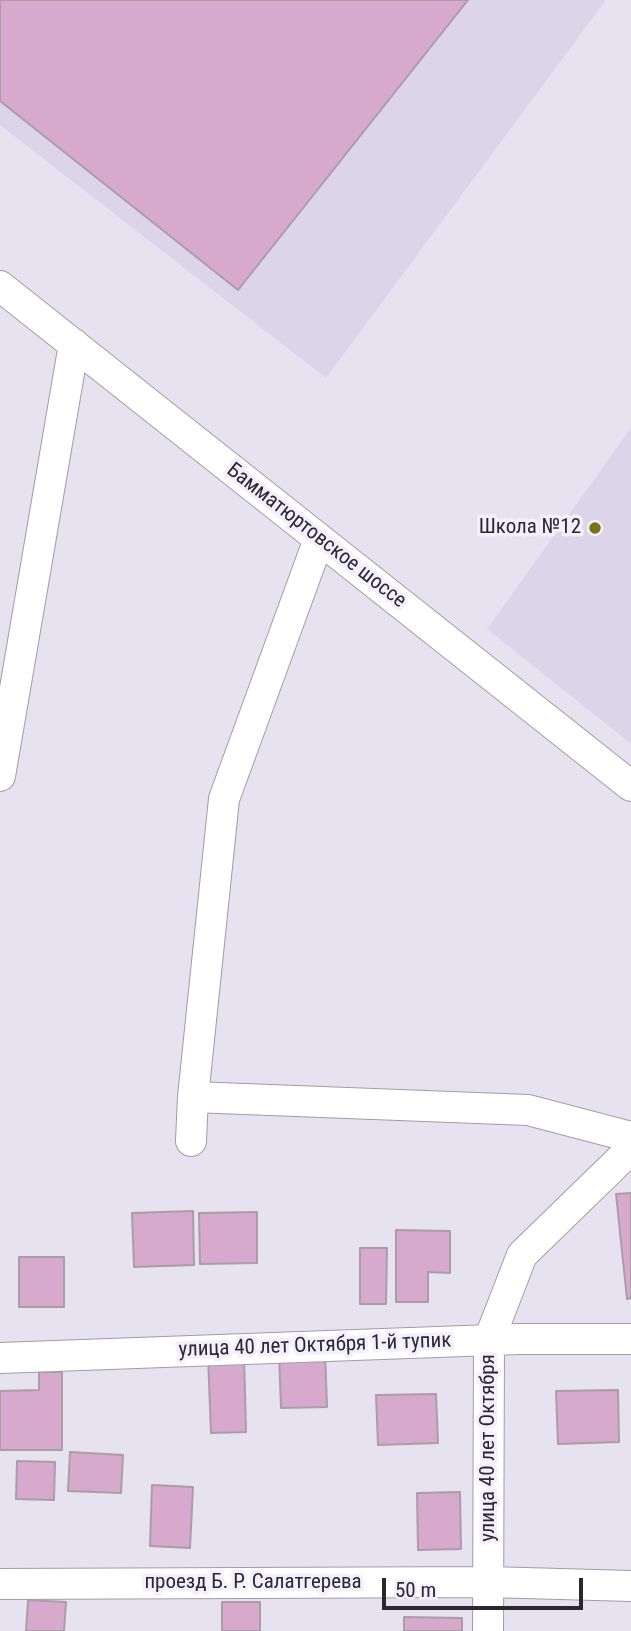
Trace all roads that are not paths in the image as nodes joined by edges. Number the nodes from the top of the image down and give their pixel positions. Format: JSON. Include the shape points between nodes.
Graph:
{"nodes":[{"id":1,"x":0,"y":286,"type":"edge"},
{"id":2,"x":74,"y":344,"type":"junction"},
{"id":3,"x":319,"y":539,"type":"junction"},
{"id":4,"x":10,"y":657,"type":"edge"},
{"id":5,"x":0,"y":776,"type":"edge"},
{"id":6,"x":631,"y":786,"type":"edge"},
{"id":7,"x":193,"y":1097,"type":"junction"},
{"id":8,"x":631,"y":1137,"type":"edge"},
{"id":9,"x":191,"y":1141,"type":"dead end"},
{"id":10,"x":631,"y":1149,"type":"edge"},
{"id":11,"x":631,"y":1339,"type":"edge"},
{"id":12,"x":489,"y":1340,"type":"junction"},
{"id":13,"x":0,"y":1358,"type":"edge"},
{"id":14,"x":488,"y":1582,"type":"junction"},
{"id":15,"x":0,"y":1584,"type":"edge"},
{"id":16,"x":631,"y":1586,"type":"edge"},
{"id":17,"x":488,"y":1631,"type":"edge"}],
"edges":[{"from":1,"to":2,"type":"street","name":"Бамматюртовское шоссе"},
{"from":2,"to":3,"type":"street","name":"Бамматюртовское шоссе"},
{"from":2,"to":4,"type":"street"},
{"from":3,"to":6,"type":"street","name":"Бамматюртовское шоссе"},
{"from":3,"to":7,"type":"street","via":[[223,799]]},
{"from":4,"to":5,"type":"street"},
{"from":7,"to":8,"type":"street","via":[[528,1110]]},
{"from":7,"to":9,"type":"street"},
{"from":10,"to":12,"type":"street","name":"улица 40 лет Октября","via":[[522,1255]]},
{"from":11,"to":12,"type":"street","name":"улица 40 лет Октября 1-й тупик"},
{"from":12,"to":13,"type":"street","name":"улица 40 лет Октября 1-й тупик"},
{"from":12,"to":14,"type":"street","name":"улица 40 лет Октября"},
{"from":14,"to":15,"type":"street","name":"проезд Б. Р. Салатгерева"},
{"from":14,"to":16,"type":"street","name":"проезд Б. Р. Салатгерева"},
{"from":14,"to":17,"type":"street","name":"улица 40 лет Октября"}]}
